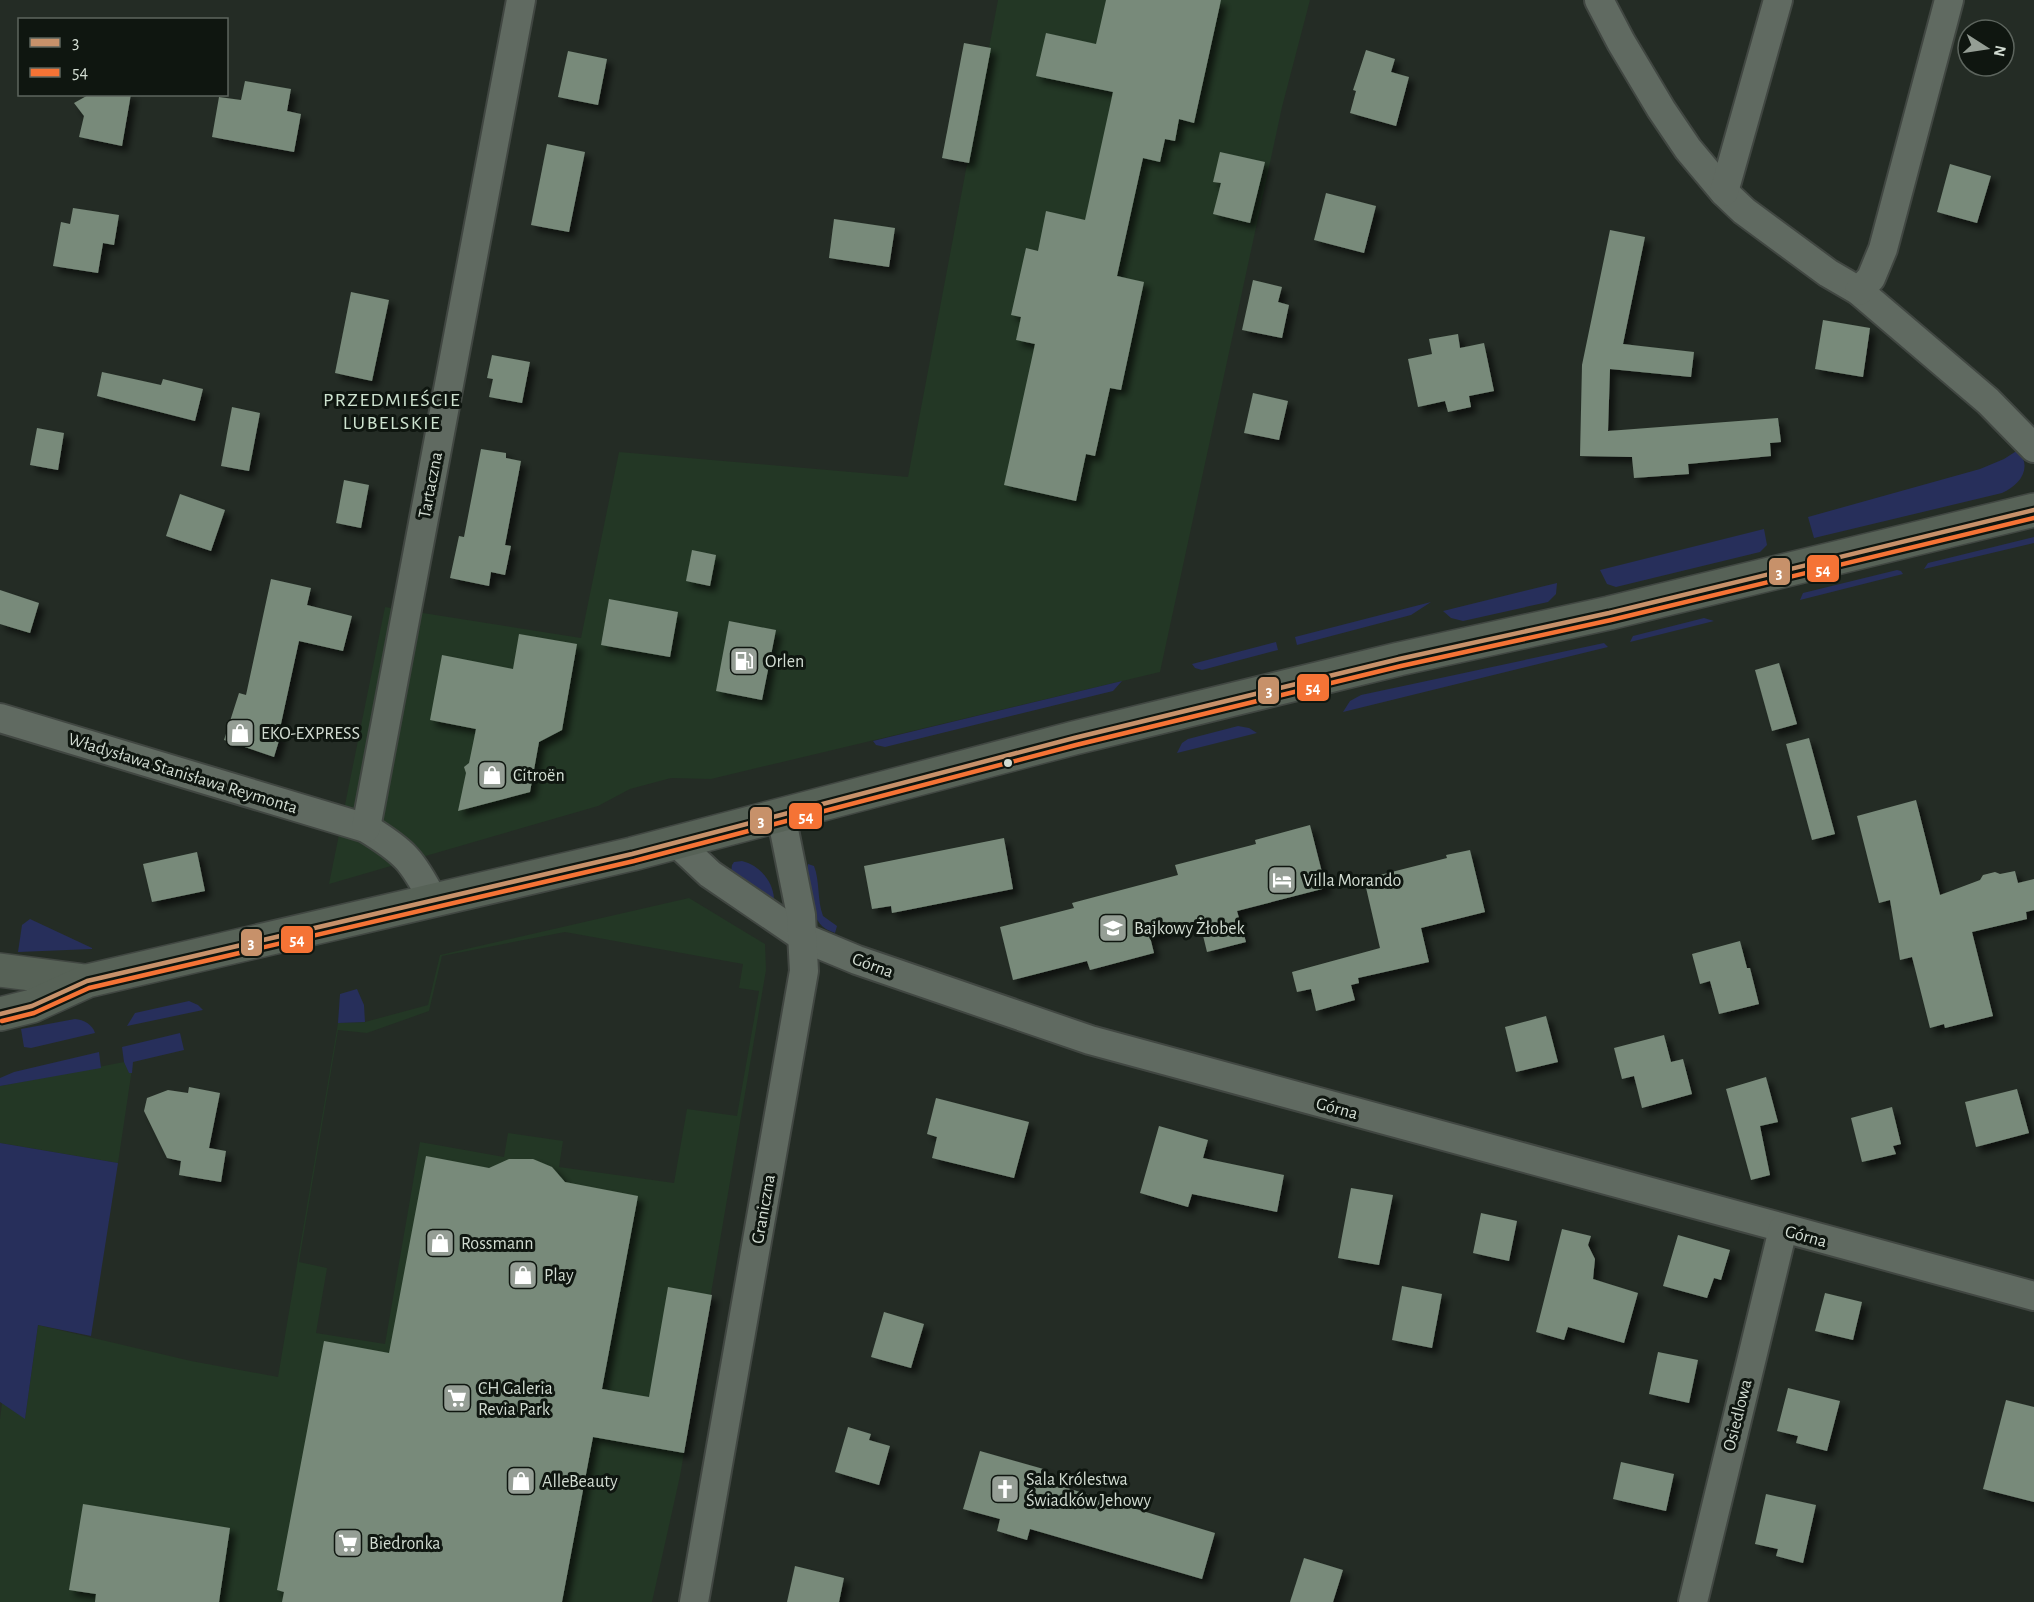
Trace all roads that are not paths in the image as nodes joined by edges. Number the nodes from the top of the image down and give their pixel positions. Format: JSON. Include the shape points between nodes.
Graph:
{"nodes":[{"id":1,"x":521,"y":0,"type":"edge"},
{"id":2,"x":1599,"y":0,"type":"edge"},
{"id":3,"x":1778,"y":0,"type":"edge"},
{"id":4,"x":1949,"y":0,"type":"edge"},
{"id":5,"x":1724,"y":192,"type":"junction"},
{"id":6,"x":1859,"y":291,"type":"junction"},
{"id":7,"x":2034,"y":448,"type":"edge"},
{"id":8,"x":2034,"y":510,"type":"edge"},
{"id":9,"x":0,"y":718,"type":"edge"},
{"id":10,"x":781,"y":815,"type":"junction"},
{"id":11,"x":366,"y":828,"type":"junction"},
{"id":12,"x":675,"y":841,"type":"junction"},
{"id":13,"x":433,"y":900,"type":"junction"},
{"id":14,"x":804,"y":938,"type":"junction"},
{"id":15,"x":0,"y":970,"type":"edge"},
{"id":16,"x":87,"y":981,"type":"junction"},
{"id":17,"x":0,"y":1014,"type":"edge"},
{"id":18,"x":1783,"y":1229,"type":"junction"},
{"id":19,"x":2034,"y":1296,"type":"edge"},
{"id":20,"x":694,"y":1602,"type":"edge"},
{"id":21,"x":1693,"y":1602,"type":"edge"}],
"edges":[{"from":1,"to":11,"type":"street","name":"Tartaczna"},
{"from":2,"to":5,"type":"street","via":[[1661,109]]},
{"from":3,"to":5,"type":"street"},
{"from":4,"to":6,"type":"street","via":[[1883,249],[1871,278]]},
{"from":5,"to":6,"type":"street","via":[[1828,273]]},
{"from":6,"to":7,"type":"street","via":[[1988,401]]},
{"from":8,"to":10,"type":"main road","via":[[1341,673]]},
{"from":9,"to":11,"type":"street","name":"Władysława Stanisława Reymonta"},
{"from":10,"to":12,"type":"main road"},
{"from":10,"to":14,"type":"street","name":"Graniczna"},
{"from":11,"to":13,"type":"street","name":"Władysława Stanisława Reymonta","via":[[411,861]]},
{"from":12,"to":13,"type":"main road"},
{"from":12,"to":14,"type":"street","name":"Górna","via":[[710,874]]},
{"from":13,"to":16,"type":"main road"},
{"from":14,"to":18,"type":"street","name":"Górna","via":[[1090,1040]]},
{"from":14,"to":20,"type":"street","name":"Graniczna","via":[[804,971]]},
{"from":15,"to":16,"type":"main road"},
{"from":16,"to":17,"type":"main road","via":[[32,1006]]},
{"from":18,"to":19,"type":"street","name":"Górna"},
{"from":18,"to":21,"type":"street","name":"Osiedlowa"}]}
